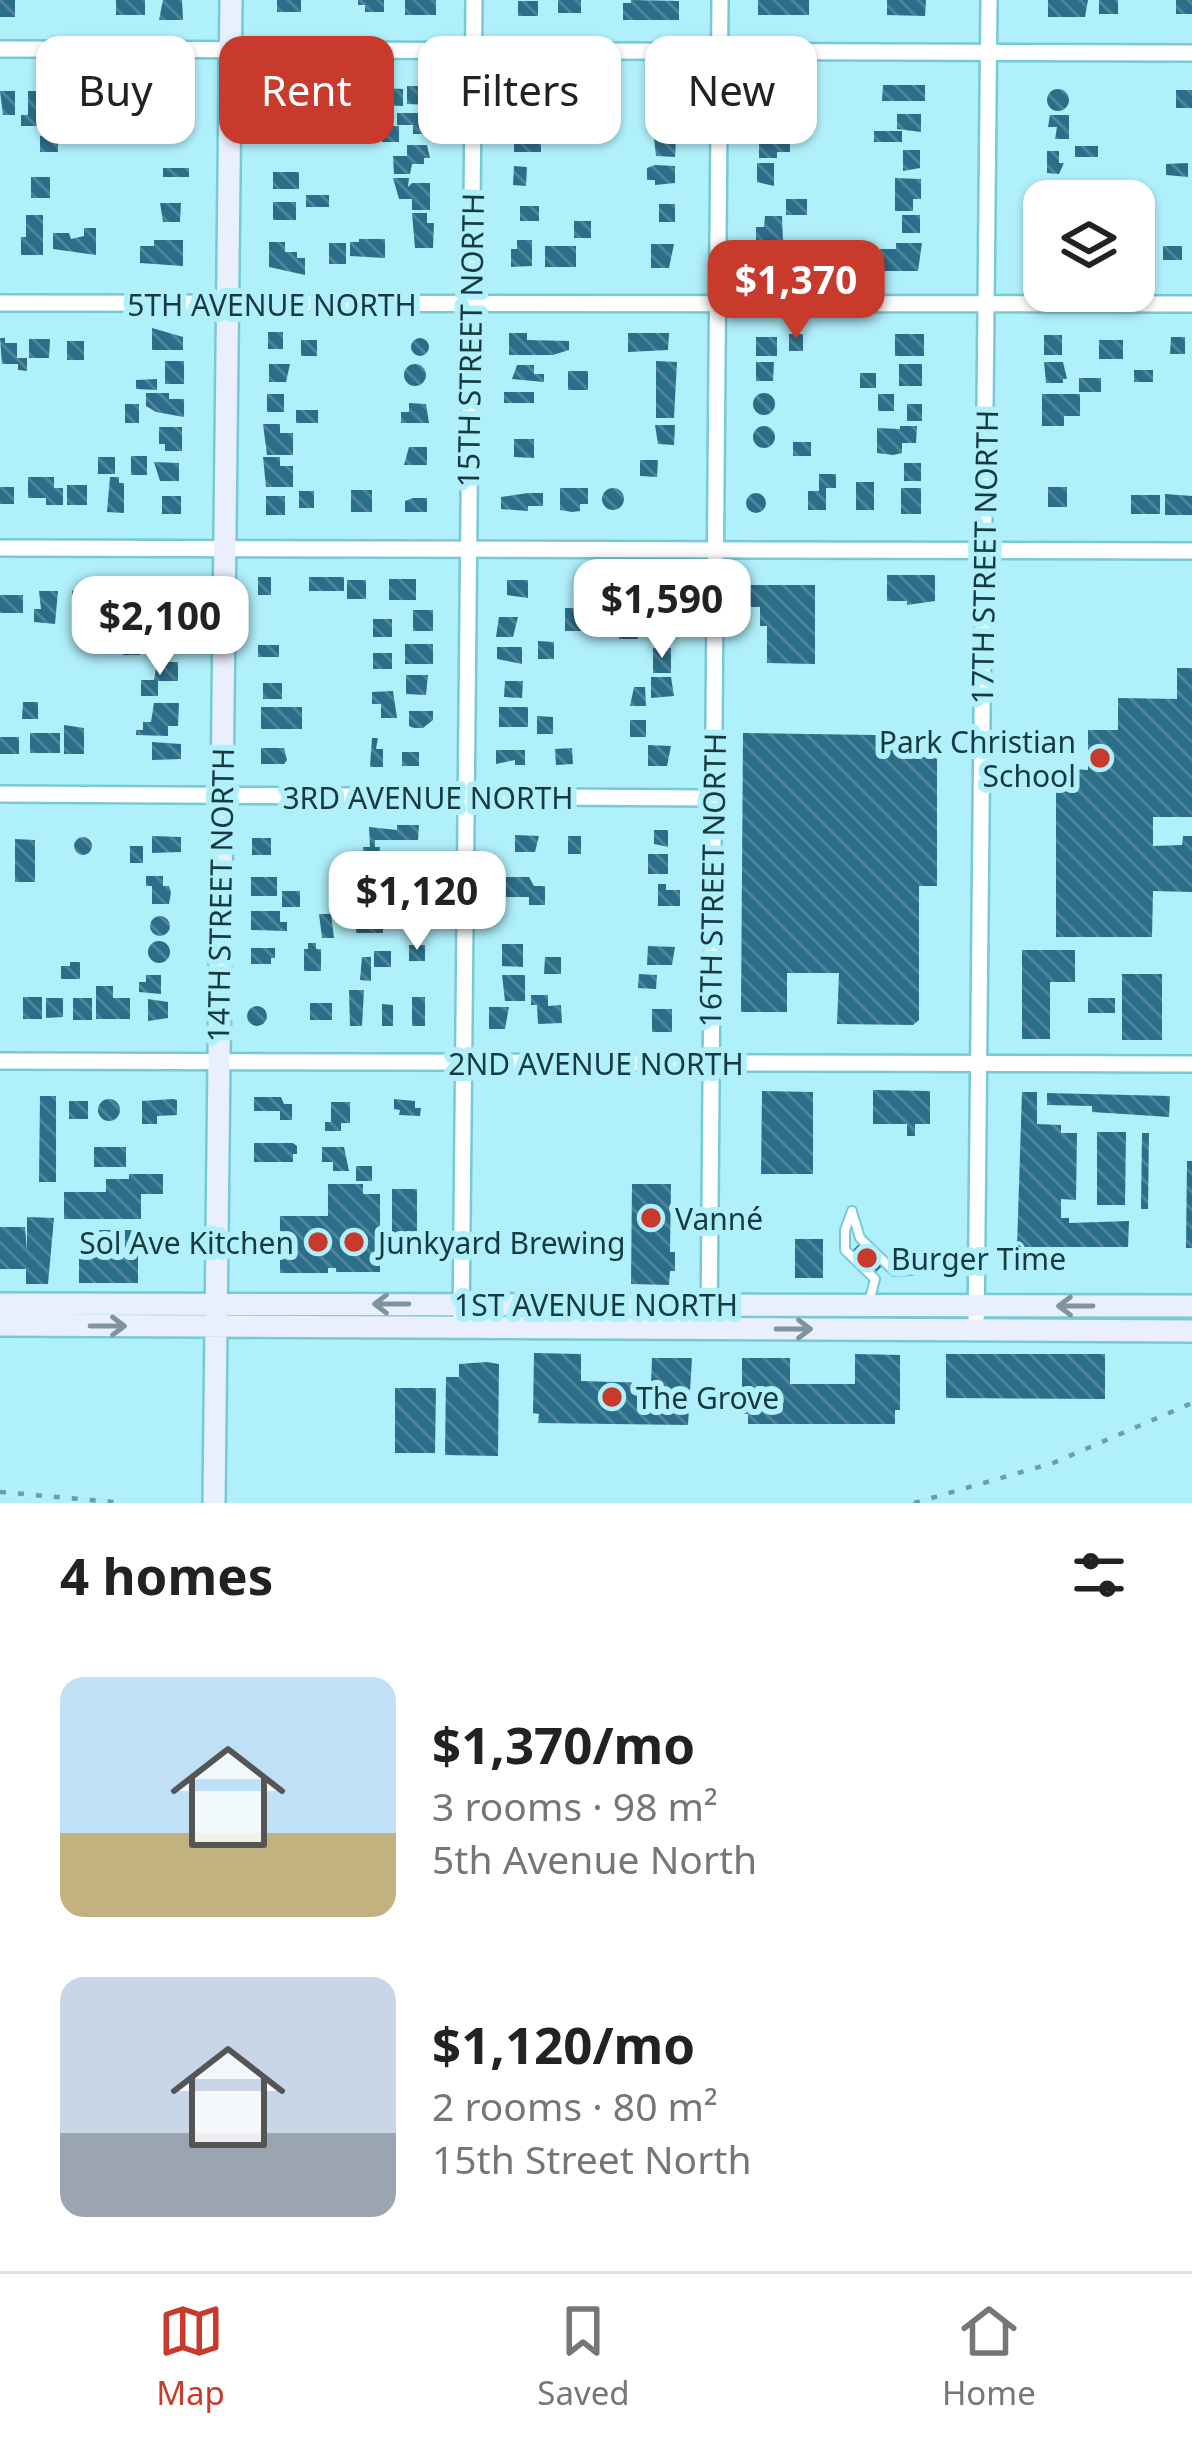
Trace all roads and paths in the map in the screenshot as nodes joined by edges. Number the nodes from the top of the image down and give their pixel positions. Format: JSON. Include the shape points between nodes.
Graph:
{"nodes":[{"id":1,"x":231,"y":0,"type":"edge"},
{"id":2,"x":474,"y":0,"type":"edge"},
{"id":3,"x":720,"y":0,"type":"edge"},
{"id":4,"x":989,"y":0,"type":"edge"},
{"id":5,"x":230,"y":36,"type":"edge"},
{"id":6,"x":473,"y":36,"type":"edge"},
{"id":7,"x":720,"y":36,"type":"edge"},
{"id":8,"x":0,"y":49,"type":"edge"},
{"id":9,"x":219,"y":50,"type":"edge"},
{"id":10,"x":817,"y":51,"type":"edge"},
{"id":11,"x":989,"y":52,"type":"junction"},
{"id":12,"x":1192,"y":53,"type":"edge"},
{"id":13,"x":229,"y":144,"type":"edge"},
{"id":14,"x":472,"y":144,"type":"edge"},
{"id":15,"x":719,"y":144,"type":"edge"},
{"id":16,"x":0,"y":304,"type":"edge"},
{"id":17,"x":227,"y":304,"type":"junction"},
{"id":18,"x":471,"y":304,"type":"junction"},
{"id":19,"x":717,"y":304,"type":"junction"},
{"id":20,"x":986,"y":304,"type":"junction"},
{"id":21,"x":1192,"y":304,"type":"edge"},
{"id":22,"x":0,"y":548,"type":"edge"},
{"id":23,"x":224,"y":549,"type":"junction"},
{"id":24,"x":468,"y":549,"type":"junction"},
{"id":25,"x":715,"y":550,"type":"junction"},
{"id":26,"x":984,"y":550,"type":"junction"},
{"id":27,"x":1192,"y":551,"type":"edge"},
{"id":28,"x":0,"y":794,"type":"edge"},
{"id":29,"x":221,"y":795,"type":"junction"},
{"id":30,"x":466,"y":797,"type":"junction"},
{"id":31,"x":713,"y":798,"type":"junction"},
{"id":32,"x":0,"y":1061,"type":"edge"},
{"id":33,"x":218,"y":1062,"type":"junction"},
{"id":34,"x":463,"y":1063,"type":"junction"},
{"id":35,"x":710,"y":1063,"type":"junction"},
{"id":36,"x":979,"y":1064,"type":"junction"},
{"id":37,"x":1192,"y":1064,"type":"edge"},
{"id":38,"x":913,"y":1270,"type":"dead end"},
{"id":39,"x":461,"y":1303,"type":"junction"},
{"id":40,"x":0,"y":1304,"type":"edge"},
{"id":41,"x":708,"y":1304,"type":"junction"},
{"id":42,"x":869,"y":1304,"type":"junction"},
{"id":43,"x":976,"y":1305,"type":"junction"},
{"id":44,"x":1192,"y":1306,"type":"edge"},
{"id":45,"x":215,"y":1315,"type":"junction"},
{"id":46,"x":0,"y":1325,"type":"edge"},
{"id":47,"x":461,"y":1328,"type":"junction"},
{"id":48,"x":709,"y":1328,"type":"junction"},
{"id":49,"x":976,"y":1330,"type":"junction"},
{"id":50,"x":1192,"y":1331,"type":"edge"},
{"id":51,"x":214,"y":1503,"type":"edge"}],
"edges":[{"from":1,"to":5,"type":"main road","name":"14TH STREET NORTH"},
{"from":2,"to":6,"type":"street","name":"15TH STREET NORTH"},
{"from":3,"to":7,"type":"street","name":"16TH STREET NORTH"},
{"from":4,"to":11,"type":"street","name":"17TH STREET NORTH"},
{"from":8,"to":9,"type":"street"},
{"from":10,"to":11,"type":"street"},
{"from":11,"to":12,"type":"street"},
{"from":11,"to":20,"type":"street","name":"17TH STREET NORTH"},
{"from":13,"to":17,"type":"main road","name":"14TH STREET NORTH"},
{"from":14,"to":18,"type":"street","name":"15TH STREET NORTH"},
{"from":15,"to":19,"type":"street","name":"16TH STREET NORTH"},
{"from":16,"to":17,"type":"street","name":"5TH AVENUE NORTH"},
{"from":17,"to":18,"type":"street","name":"5TH AVENUE NORTH"},
{"from":17,"to":23,"type":"main road","name":"14TH STREET NORTH"},
{"from":18,"to":19,"type":"street","name":"5TH AVENUE NORTH"},
{"from":18,"to":24,"type":"street","name":"15TH STREET NORTH"},
{"from":19,"to":20,"type":"street","name":"5TH AVENUE NORTH"},
{"from":19,"to":25,"type":"street","name":"16TH STREET NORTH"},
{"from":20,"to":21,"type":"street","name":"5TH AVENUE NORTH"},
{"from":20,"to":26,"type":"street","name":"17TH STREET NORTH"},
{"from":22,"to":23,"type":"street"},
{"from":23,"to":24,"type":"street"},
{"from":23,"to":29,"type":"main road","name":"14TH STREET NORTH"},
{"from":24,"to":25,"type":"street"},
{"from":24,"to":30,"type":"street","name":"15TH STREET NORTH"},
{"from":25,"to":26,"type":"street"},
{"from":25,"to":31,"type":"street","name":"16TH STREET NORTH"},
{"from":26,"to":27,"type":"street"},
{"from":26,"to":36,"type":"street","name":"17TH STREET NORTH"},
{"from":28,"to":29,"type":"street","name":"3RD AVENUE NORTH"},
{"from":29,"to":30,"type":"street","name":"3RD AVENUE NORTH"},
{"from":29,"to":33,"type":"main road","name":"14TH STREET NORTH"},
{"from":30,"to":31,"type":"street","name":"3RD AVENUE NORTH"},
{"from":30,"to":34,"type":"street","name":"15TH STREET NORTH"},
{"from":31,"to":35,"type":"street","name":"16TH STREET NORTH"},
{"from":32,"to":33,"type":"street","name":"2ND AVENUE NORTH"},
{"from":33,"to":34,"type":"street","name":"2ND AVENUE NORTH"},
{"from":33,"to":45,"type":"main road","name":"14TH STREET NORTH"},
{"from":34,"to":35,"type":"street","name":"2ND AVENUE NORTH"},
{"from":34,"to":39,"type":"street","name":"15TH STREET NORTH"},
{"from":35,"to":36,"type":"street","name":"2ND AVENUE NORTH"},
{"from":35,"to":41,"type":"street","name":"16TH STREET NORTH"},
{"from":36,"to":37,"type":"street","name":"2ND AVENUE NORTH"},
{"from":36,"to":43,"type":"street","name":"17TH STREET NORTH"},
{"from":38,"to":42,"type":"lane","via":[[894,1270],[860,1238],[852,1211],[845,1250],[875,1280]]},
{"from":39,"to":41,"type":"main road","name":"1ST AVENUE NORTH"},
{"from":39,"to":45,"type":"main road","name":"1ST AVENUE NORTH","one_way":true},
{"from":39,"to":47,"type":"street","name":"15TH STREET NORTH"},
{"from":40,"to":45,"type":"main road","name":"1ST AVENUE NORTH"},
{"from":41,"to":42,"type":"main road","name":"1ST AVENUE NORTH"},
{"from":41,"to":48,"type":"street","name":"16TH STREET NORTH"},
{"from":42,"to":43,"type":"main road","name":"1ST AVENUE NORTH"},
{"from":44,"to":43,"type":"main road","name":"1ST AVENUE NORTH","one_way":true},
{"from":43,"to":49,"type":"street","name":"17TH STREET NORTH"},
{"from":46,"to":45,"type":"main road","name":"1ST AVENUE NORTH","one_way":true},
{"from":45,"to":47,"type":"main road","name":"1ST AVENUE NORTH"},
{"from":45,"to":51,"type":"main road","name":"14TH STREET NORTH"},
{"from":47,"to":48,"type":"main road","name":"1ST AVENUE NORTH"},
{"from":48,"to":49,"type":"main road","name":"1ST AVENUE NORTH","one_way":true},
{"from":49,"to":50,"type":"main road","name":"1ST AVENUE NORTH"}]}
